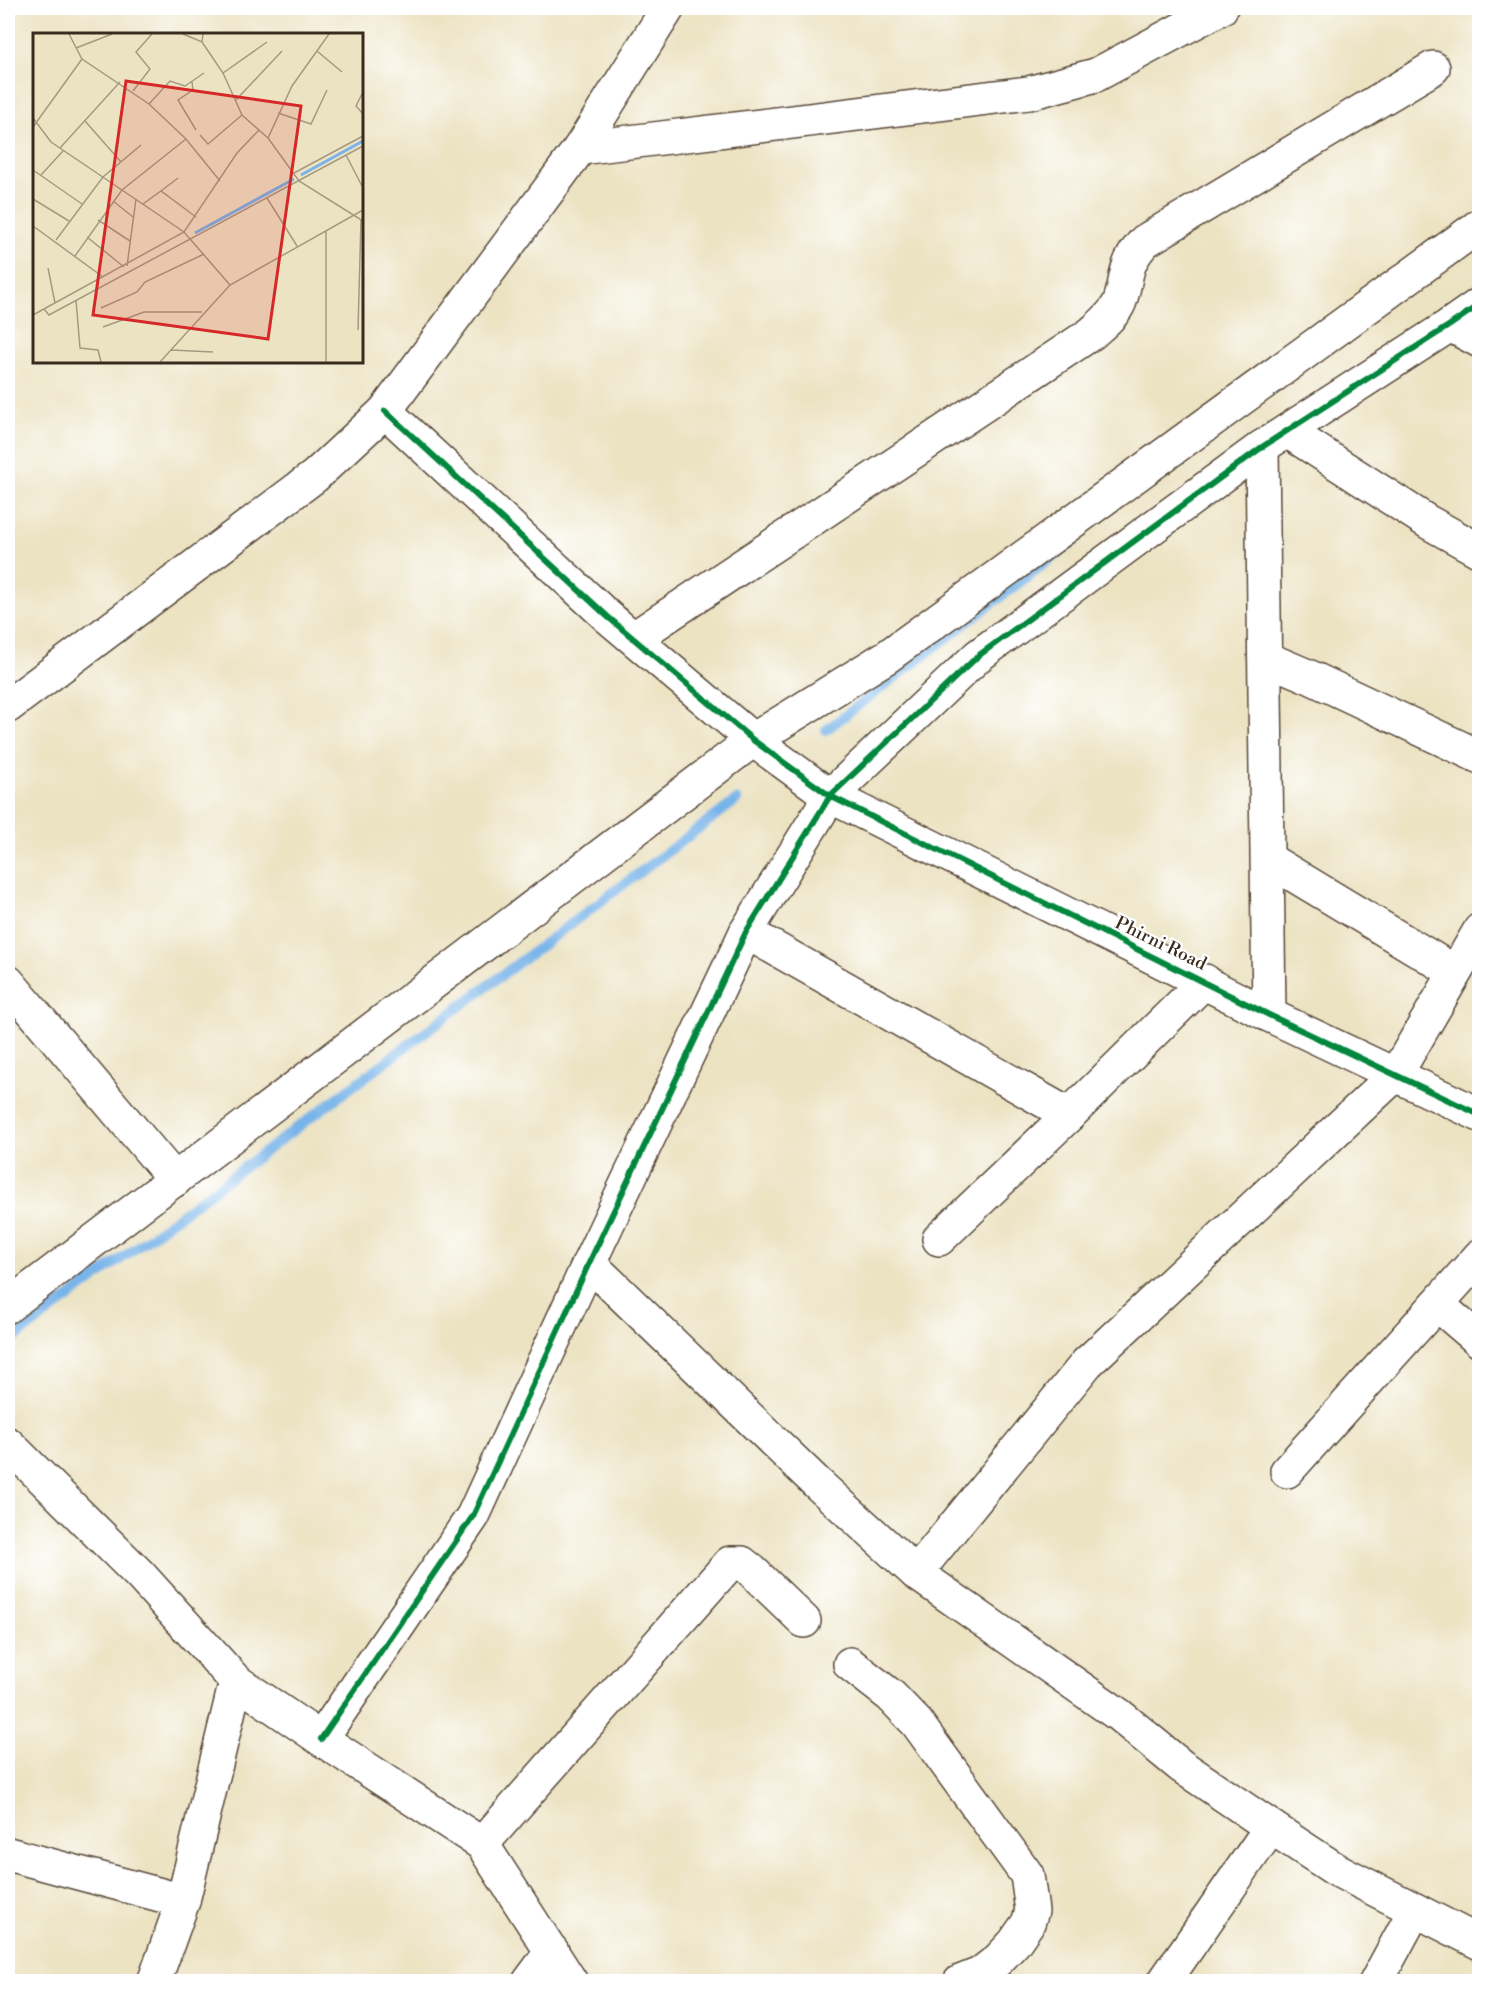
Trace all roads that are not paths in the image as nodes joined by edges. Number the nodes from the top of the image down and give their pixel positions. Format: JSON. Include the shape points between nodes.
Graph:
{"nodes":[{"id":1,"x":668,"y":8,"type":"edge"},
{"id":2,"x":1221,"y":8,"type":"edge"},
{"id":3,"x":1433,"y":68,"type":"dead end"},
{"id":4,"x":580,"y":148,"type":"junction"},
{"id":5,"x":1479,"y":225,"type":"edge"},
{"id":6,"x":1479,"y":304,"type":"edge"},
{"id":7,"x":1450,"y":325,"type":"junction"},
{"id":8,"x":1479,"y":341,"type":"edge"},
{"id":9,"x":385,"y":411,"type":"junction"},
{"id":10,"x":1274,"y":439,"type":"junction"},
{"id":11,"x":1479,"y":551,"type":"edge"},
{"id":12,"x":634,"y":639,"type":"junction"},
{"id":13,"x":1264,"y":658,"type":"junction"},
{"id":14,"x":8,"y":706,"type":"edge"},
{"id":15,"x":753,"y":740,"type":"junction"},
{"id":16,"x":1479,"y":757,"type":"edge"},
{"id":17,"x":830,"y":796,"type":"junction"},
{"id":18,"x":1269,"y":860,"type":"junction"},
{"id":19,"x":1479,"y":930,"type":"edge"},
{"id":20,"x":746,"y":932,"type":"junction"},
{"id":21,"x":1455,"y":972,"type":"junction"},
{"id":22,"x":1205,"y":981,"type":"junction"},
{"id":23,"x":8,"y":982,"type":"edge"},
{"id":24,"x":1269,"y":1015,"type":"junction"},
{"id":25,"x":1396,"y":1074,"type":"junction"},
{"id":26,"x":1069,"y":1115,"type":"junction"},
{"id":27,"x":1479,"y":1115,"type":"edge"},
{"id":28,"x":174,"y":1180,"type":"junction"},
{"id":29,"x":939,"y":1239,"type":"dead end"},
{"id":30,"x":1479,"y":1256,"type":"edge"},
{"id":31,"x":589,"y":1263,"type":"junction"},
{"id":32,"x":1437,"y":1304,"type":"junction"},
{"id":33,"x":8,"y":1306,"type":"edge"},
{"id":34,"x":1479,"y":1341,"type":"edge"},
{"id":35,"x":8,"y":1444,"type":"edge"},
{"id":36,"x":1287,"y":1471,"type":"dead end"},
{"id":37,"x":916,"y":1573,"type":"junction"},
{"id":38,"x":804,"y":1621,"type":"dead end"},
{"id":39,"x":850,"y":1664,"type":"dead end"},
{"id":40,"x":236,"y":1681,"type":"junction"},
{"id":41,"x":321,"y":1739,"type":"junction"},
{"id":42,"x":1271,"y":1827,"type":"junction"},
{"id":43,"x":482,"y":1844,"type":"junction"},
{"id":44,"x":8,"y":1854,"type":"edge"},
{"id":45,"x":183,"y":1900,"type":"junction"},
{"id":46,"x":1414,"y":1910,"type":"junction"},
{"id":47,"x":1479,"y":1943,"type":"edge"},
{"id":48,"x":552,"y":1951,"type":"junction"},
{"id":49,"x":154,"y":1982,"type":"edge"},
{"id":50,"x":529,"y":1982,"type":"edge"},
{"id":51,"x":571,"y":1982,"type":"edge"},
{"id":52,"x":960,"y":1982,"type":"edge"},
{"id":53,"x":1164,"y":1982,"type":"edge"},
{"id":54,"x":1376,"y":1982,"type":"edge"}],
"edges":[{"from":1,"to":4,"type":"street"},
{"from":2,"to":4,"type":"street","via":[[1096,75],[1039,91]]},
{"from":3,"to":12,"type":"street","via":[[1145,241],[1126,270],[1115,309],[1092,333]]},
{"from":4,"to":9,"type":"street"},
{"from":5,"to":15,"type":"street","via":[[888,656]]},
{"from":6,"to":7,"type":"street"},
{"from":7,"to":8,"type":"street"},
{"from":7,"to":10,"type":"street"},
{"from":9,"to":12,"type":"street","name":"Phirni Road"},
{"from":9,"to":14,"type":"street","via":[[315,476]]},
{"from":10,"to":11,"type":"street"},
{"from":10,"to":13,"type":"street"},
{"from":10,"to":17,"type":"street","via":[[978,656]]},
{"from":12,"to":15,"type":"street","name":"Phirni Road"},
{"from":13,"to":16,"type":"street"},
{"from":13,"to":18,"type":"street"},
{"from":15,"to":17,"type":"street","name":"Phirni Road"},
{"from":15,"to":28,"type":"street"},
{"from":17,"to":20,"type":"street"},
{"from":17,"to":22,"type":"street","name":"Phirni Road"},
{"from":18,"to":21,"type":"street"},
{"from":18,"to":24,"type":"street"},
{"from":19,"to":21,"type":"street"},
{"from":20,"to":26,"type":"street"},
{"from":20,"to":31,"type":"street"},
{"from":21,"to":25,"type":"street"},
{"from":22,"to":24,"type":"street","name":"Phirni Road"},
{"from":22,"to":26,"type":"street"},
{"from":23,"to":28,"type":"street"},
{"from":24,"to":25,"type":"street","name":"Phirni Road"},
{"from":25,"to":27,"type":"street","name":"Phirni Road"},
{"from":25,"to":37,"type":"street","via":[[1086,1363]]},
{"from":26,"to":29,"type":"street"},
{"from":28,"to":33,"type":"street"},
{"from":30,"to":32,"type":"street"},
{"from":31,"to":37,"type":"street"},
{"from":31,"to":41,"type":"street","via":[[473,1516]]},
{"from":32,"to":34,"type":"street"},
{"from":32,"to":36,"type":"street"},
{"from":35,"to":40,"type":"street","via":[[140,1575]]},
{"from":37,"to":42,"type":"street"},
{"from":38,"to":43,"type":"street","via":[[742,1563],[730,1563]]},
{"from":39,"to":52,"type":"street","via":[[891,1696],[917,1723],[1027,1875],[1032,1911],[1028,1923],[998,1960],[980,1974]]},
{"from":40,"to":41,"type":"street"},
{"from":40,"to":45,"type":"street"},
{"from":41,"to":43,"type":"street"},
{"from":42,"to":46,"type":"street","via":[[1335,1869]]},
{"from":42,"to":53,"type":"street"},
{"from":43,"to":48,"type":"street"},
{"from":44,"to":45,"type":"street"},
{"from":45,"to":49,"type":"street"},
{"from":46,"to":47,"type":"street"},
{"from":46,"to":54,"type":"street"},
{"from":48,"to":50,"type":"street"},
{"from":48,"to":51,"type":"street"}]}
